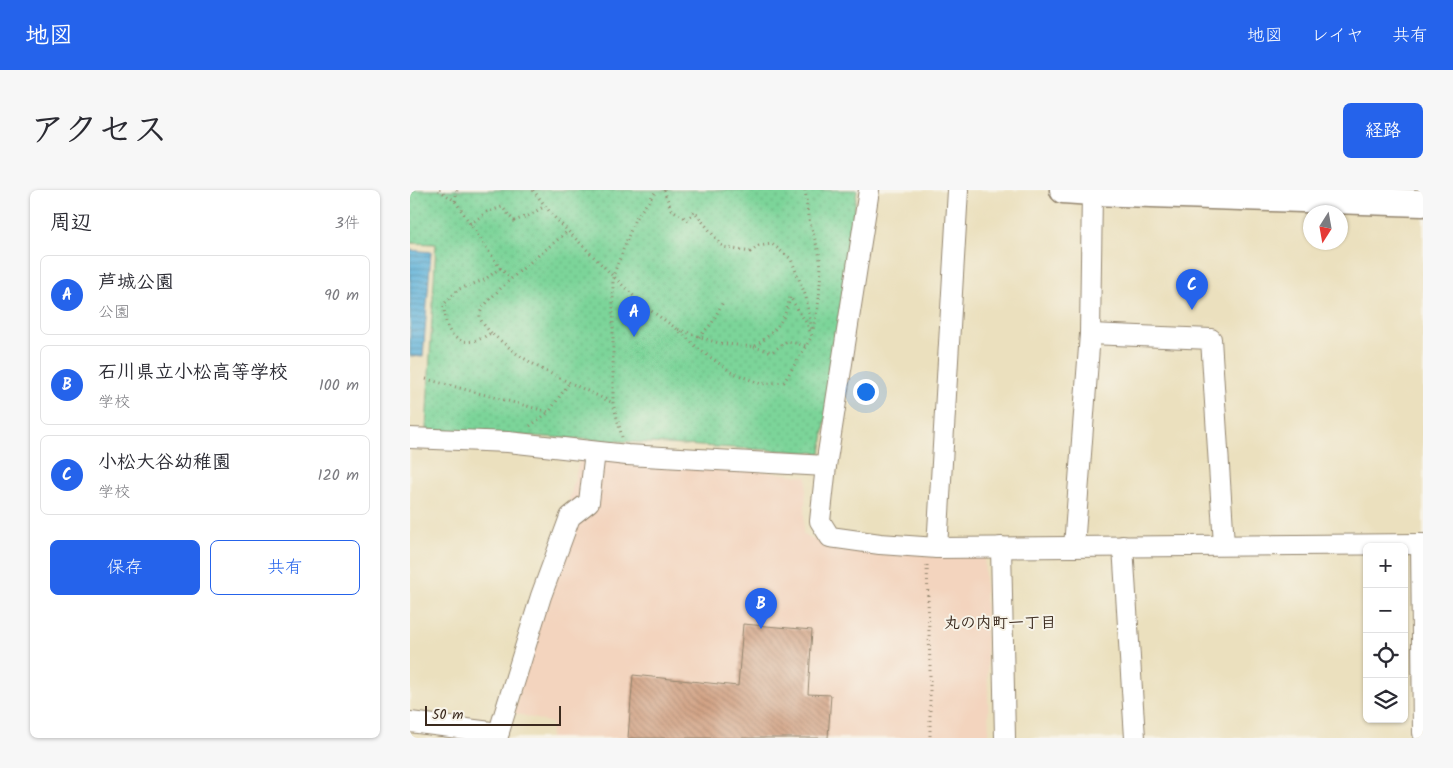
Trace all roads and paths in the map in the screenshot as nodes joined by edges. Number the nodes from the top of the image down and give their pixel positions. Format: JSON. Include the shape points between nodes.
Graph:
{"nodes":[{"id":1,"x":439,"y":190,"type":"edge"},
{"id":2,"x":457,"y":190,"type":"edge"},
{"id":3,"x":533,"y":190,"type":"edge"},
{"id":4,"x":657,"y":190,"type":"edge"},
{"id":5,"x":664,"y":190,"type":"edge"},
{"id":6,"x":805,"y":190,"type":"edge"},
{"id":7,"x":869,"y":190,"type":"edge"},
{"id":8,"x":958,"y":190,"type":"edge"},
{"id":9,"x":1063,"y":190,"type":"edge"},
{"id":10,"x":1092,"y":192,"type":"junction"},
{"id":11,"x":454,"y":201,"type":"junction"},
{"id":12,"x":1423,"y":203,"type":"edge"},
{"id":13,"x":545,"y":206,"type":"junction"},
{"id":14,"x":470,"y":224,"type":"junction"},
{"id":15,"x":568,"y":231,"type":"junction"},
{"id":16,"x":500,"y":268,"type":"junction"},
{"id":17,"x":613,"y":276,"type":"junction"},
{"id":18,"x":512,"y":278,"type":"junction"},
{"id":19,"x":724,"y":300,"type":"dead end"},
{"id":20,"x":677,"y":329,"type":"junction"},
{"id":21,"x":491,"y":334,"type":"junction"},
{"id":22,"x":1090,"y":334,"type":"junction"},
{"id":23,"x":812,"y":336,"type":"junction"},
{"id":24,"x":699,"y":337,"type":"junction"},
{"id":25,"x":807,"y":346,"type":"junction"},
{"id":26,"x":754,"y":347,"type":"junction"},
{"id":27,"x":426,"y":379,"type":"dead end"},
{"id":28,"x":569,"y":383,"type":"junction"},
{"id":29,"x":612,"y":403,"type":"junction"},
{"id":30,"x":410,"y":438,"type":"edge"},
{"id":31,"x":595,"y":452,"type":"junction"},
{"id":32,"x":627,"y":455,"type":"junction"},
{"id":33,"x":826,"y":466,"type":"junction"},
{"id":34,"x":1422,"y":544,"type":"edge"},
{"id":35,"x":1123,"y":546,"type":"junction"},
{"id":36,"x":1224,"y":546,"type":"junction"},
{"id":37,"x":1002,"y":547,"type":"junction"},
{"id":38,"x":1074,"y":547,"type":"junction"},
{"id":39,"x":932,"y":548,"type":"junction"},
{"id":40,"x":410,"y":722,"type":"edge"},
{"id":41,"x":1423,"y":733,"type":"edge"},
{"id":42,"x":498,"y":735,"type":"edge"},
{"id":43,"x":930,"y":738,"type":"edge"},
{"id":44,"x":1005,"y":738,"type":"edge"},
{"id":45,"x":1135,"y":738,"type":"edge"}],
"edges":[{"from":1,"to":11,"type":"path"},
{"from":2,"to":11,"type":"path"},
{"from":3,"to":13,"type":"path"},
{"from":4,"to":17,"type":"path","via":[[635,219]]},
{"from":5,"to":23,"type":"path","via":[[671,209],[688,220],[694,211],[723,247],[750,252],[759,246],[772,244],[792,259],[806,297]]},
{"from":6,"to":23,"type":"path","via":[[821,267]]},
{"from":7,"to":33,"type":"street"},
{"from":8,"to":39,"type":"street"},
{"from":9,"to":10,"type":"street"},
{"from":10,"to":12,"type":"street"},
{"from":10,"to":22,"type":"street"},
{"from":11,"to":14,"type":"path"},
{"from":13,"to":14,"type":"path","via":[[514,221],[502,207],[487,212]]},
{"from":13,"to":15,"type":"path"},
{"from":14,"to":16,"type":"path"},
{"from":15,"to":17,"type":"path"},
{"from":15,"to":18,"type":"path"},
{"from":16,"to":18,"type":"path"},
{"from":16,"to":21,"type":"path","via":[[484,280],[459,289],[444,304],[446,325],[459,340],[473,341]]},
{"from":17,"to":20,"type":"path","via":[[643,305]]},
{"from":17,"to":29,"type":"path"},
{"from":18,"to":21,"type":"path","via":[[486,302],[480,313],[481,321]]},
{"from":19,"to":24,"type":"path","via":[[712,323]]},
{"from":20,"to":24,"type":"path"},
{"from":20,"to":25,"type":"path","via":[[731,372],[761,384],[784,382]]},
{"from":21,"to":28,"type":"path","via":[[517,354]]},
{"from":22,"to":36,"type":"street","via":[[1211,339]]},
{"from":22,"to":38,"type":"street"},
{"from":23,"to":25,"type":"path"},
{"from":23,"to":26,"type":"path","via":[[790,297],[787,312],[774,332]]},
{"from":24,"to":26,"type":"path","via":[[718,343]]},
{"from":25,"to":26,"type":"path","via":[[787,341],[772,352]]},
{"from":27,"to":28,"type":"path","via":[[550,412]]},
{"from":28,"to":29,"type":"path"},
{"from":29,"to":32,"type":"path"},
{"from":30,"to":31,"type":"street","via":[[508,442]]},
{"from":31,"to":32,"type":"street"},
{"from":31,"to":42,"type":"street","via":[[589,502],[570,517]]},
{"from":32,"to":33,"type":"street"},
{"from":33,"to":39,"type":"street","via":[[820,521],[830,537]]},
{"from":34,"to":36,"type":"street"},
{"from":34,"to":41,"type":"street"},
{"from":35,"to":36,"type":"street"},
{"from":35,"to":38,"type":"street"},
{"from":35,"to":45,"type":"street"},
{"from":37,"to":38,"type":"street"},
{"from":37,"to":39,"type":"street"},
{"from":37,"to":44,"type":"street"},
{"from":39,"to":43,"type":"path","via":[[929,590]]},
{"from":40,"to":42,"type":"street"}]}
